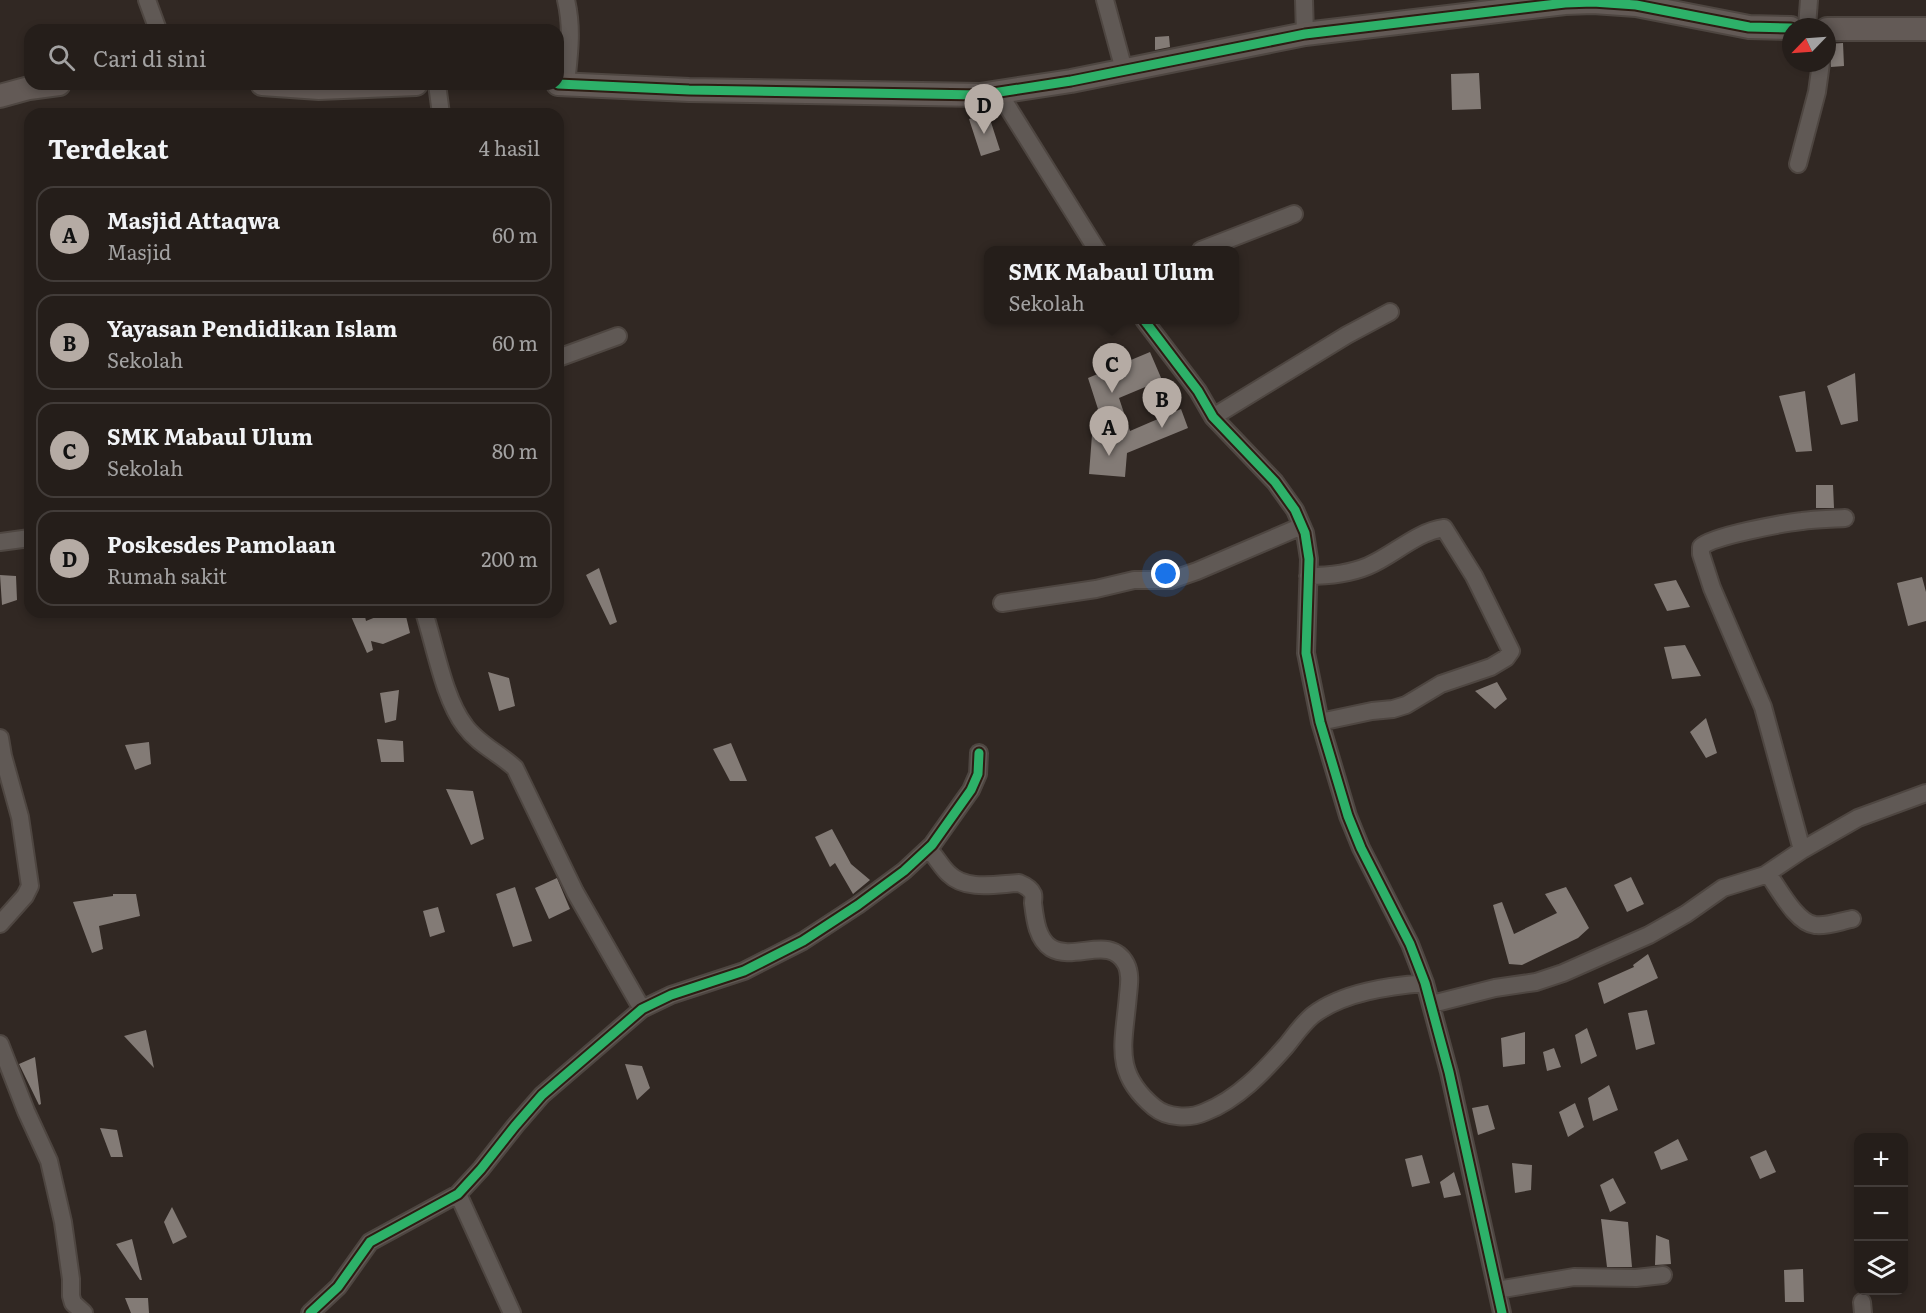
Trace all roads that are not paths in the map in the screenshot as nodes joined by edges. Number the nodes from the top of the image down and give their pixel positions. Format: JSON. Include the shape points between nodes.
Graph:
{"nodes":[{"id":1,"x":147,"y":0,"type":"edge"},
{"id":2,"x":566,"y":0,"type":"edge"},
{"id":3,"x":1105,"y":0,"type":"edge"},
{"id":4,"x":1304,"y":0,"type":"edge"},
{"id":5,"x":1809,"y":0,"type":"edge"},
{"id":6,"x":1593,"y":1,"type":"edge"},
{"id":7,"x":1808,"y":18,"type":"edge"},
{"id":8,"x":156,"y":24,"type":"edge"},
{"id":9,"x":1782,"y":28,"type":"edge"},
{"id":10,"x":1836,"y":29,"type":"edge"},
{"id":11,"x":1926,"y":29,"type":"edge"},
{"id":12,"x":1305,"y":34,"type":"junction"},
{"id":13,"x":1124,"y":70,"type":"junction"},
{"id":14,"x":1820,"y":72,"type":"edge"},
{"id":15,"x":564,"y":76,"type":"edge"},
{"id":16,"x":564,"y":84,"type":"edge"},
{"id":17,"x":24,"y":89,"type":"edge"},
{"id":18,"x":438,"y":90,"type":"edge"},
{"id":19,"x":999,"y":93,"type":"junction"},
{"id":20,"x":0,"y":96,"type":"edge"},
{"id":21,"x":440,"y":108,"type":"edge"},
{"id":22,"x":1798,"y":164,"type":"dead end"},
{"id":23,"x":1294,"y":214,"type":"dead end"},
{"id":24,"x":1095,"y":246,"type":"edge"},
{"id":25,"x":1211,"y":246,"type":"edge"},
{"id":26,"x":1390,"y":312,"type":"dead end"},
{"id":27,"x":1147,"y":324,"type":"edge"},
{"id":28,"x":618,"y":336,"type":"dead end"},
{"id":29,"x":564,"y":356,"type":"edge"},
{"id":30,"x":1213,"y":417,"type":"junction"},
{"id":31,"x":1845,"y":518,"type":"dead end"},
{"id":32,"x":1302,"y":526,"type":"junction"},
{"id":33,"x":24,"y":539,"type":"edge"},
{"id":34,"x":0,"y":542,"type":"edge"},
{"id":35,"x":1308,"y":576,"type":"junction"},
{"id":36,"x":1002,"y":603,"type":"dead end"},
{"id":37,"x":426,"y":618,"type":"edge"},
{"id":38,"x":1320,"y":722,"type":"junction"},
{"id":39,"x":0,"y":738,"type":"edge"},
{"id":40,"x":979,"y":753,"type":"dead end"},
{"id":41,"x":1926,"y":794,"type":"edge"},
{"id":42,"x":928,"y":849,"type":"junction"},
{"id":43,"x":1802,"y":850,"type":"junction"},
{"id":44,"x":1768,"y":874,"type":"junction"},
{"id":45,"x":1852,"y":920,"type":"dead end"},
{"id":46,"x":0,"y":924,"type":"edge"},
{"id":47,"x":1425,"y":983,"type":"junction"},
{"id":48,"x":1432,"y":1004,"type":"junction"},
{"id":49,"x":642,"y":1009,"type":"junction"},
{"id":50,"x":0,"y":1044,"type":"edge"},
{"id":51,"x":458,"y":1194,"type":"junction"},
{"id":52,"x":1663,"y":1275,"type":"dead end"},
{"id":53,"x":1497,"y":1290,"type":"junction"},
{"id":54,"x":84,"y":1313,"type":"edge"},
{"id":55,"x":310,"y":1313,"type":"edge"},
{"id":56,"x":512,"y":1313,"type":"edge"},
{"id":57,"x":1502,"y":1313,"type":"edge"}],
"edges":[{"from":1,"to":8,"type":"street"},
{"from":2,"to":15,"type":"street","via":[[571,46]]},
{"from":3,"to":13,"type":"street"},
{"from":4,"to":12,"type":"street"},
{"from":5,"to":7,"type":"street"},
{"from":6,"to":9,"type":"street","via":[[1636,4],[1749,27]]},
{"from":6,"to":12,"type":"street"},
{"from":10,"to":11,"type":"street"},
{"from":12,"to":13,"type":"street"},
{"from":13,"to":19,"type":"street"},
{"from":14,"to":22,"type":"street"},
{"from":16,"to":19,"type":"street","via":[[700,90]]},
{"from":17,"to":20,"type":"street"},
{"from":18,"to":21,"type":"street"},
{"from":19,"to":24,"type":"street"},
{"from":23,"to":25,"type":"street"},
{"from":26,"to":30,"type":"street"},
{"from":27,"to":30,"type":"street"},
{"from":28,"to":29,"type":"street"},
{"from":30,"to":32,"type":"street","via":[[1275,482]]},
{"from":31,"to":43,"type":"street","via":[[1772,527],[1701,547],[1712,588],[1763,707]]},
{"from":32,"to":35,"type":"street","via":[[1309,559]]},
{"from":32,"to":36,"type":"street","via":[[1171,580],[1134,580]]},
{"from":33,"to":34,"type":"street"},
{"from":35,"to":38,"type":"street","via":[[1306,653]]},
{"from":35,"to":38,"type":"street","via":[[1343,574],[1370,565],[1406,543],[1444,528],[1474,576],[1511,651],[1491,667],[1441,684],[1406,705]]},
{"from":37,"to":49,"type":"street","via":[[454,709],[480,742],[515,768],[575,892]]},
{"from":38,"to":47,"type":"street","via":[[1360,848],[1410,944]]},
{"from":39,"to":46,"type":"street","via":[[20,817],[30,886]]},
{"from":40,"to":42,"type":"street","via":[[978,774],[971,790]]},
{"from":41,"to":43,"type":"street","via":[[1858,818]]},
{"from":42,"to":47,"type":"street","via":[[958,882],[1026,886],[1033,894],[1038,930],[1053,949],[1115,951],[1121,956],[1129,975],[1123,1044],[1126,1074],[1138,1094],[1162,1114],[1187,1116],[1220,1105],[1267,1068],[1313,1015],[1338,1002],[1383,986]]},
{"from":42,"to":49,"type":"street","via":[[858,905],[803,941],[744,971]]},
{"from":43,"to":44,"type":"street"},
{"from":44,"to":45,"type":"street","via":[[1790,906],[1807,922],[1815,925]]},
{"from":44,"to":48,"type":"street","via":[[1723,888],[1649,935],[1563,973]]},
{"from":47,"to":48,"type":"street"},
{"from":48,"to":53,"type":"street"},
{"from":49,"to":51,"type":"street","via":[[542,1095]]},
{"from":50,"to":54,"type":"street","via":[[49,1161],[63,1222],[71,1296]]},
{"from":51,"to":55,"type":"street","via":[[370,1242],[338,1287]]},
{"from":51,"to":56,"type":"street"},
{"from":52,"to":53,"type":"street","via":[[1574,1277]]},
{"from":53,"to":57,"type":"street"}]}
